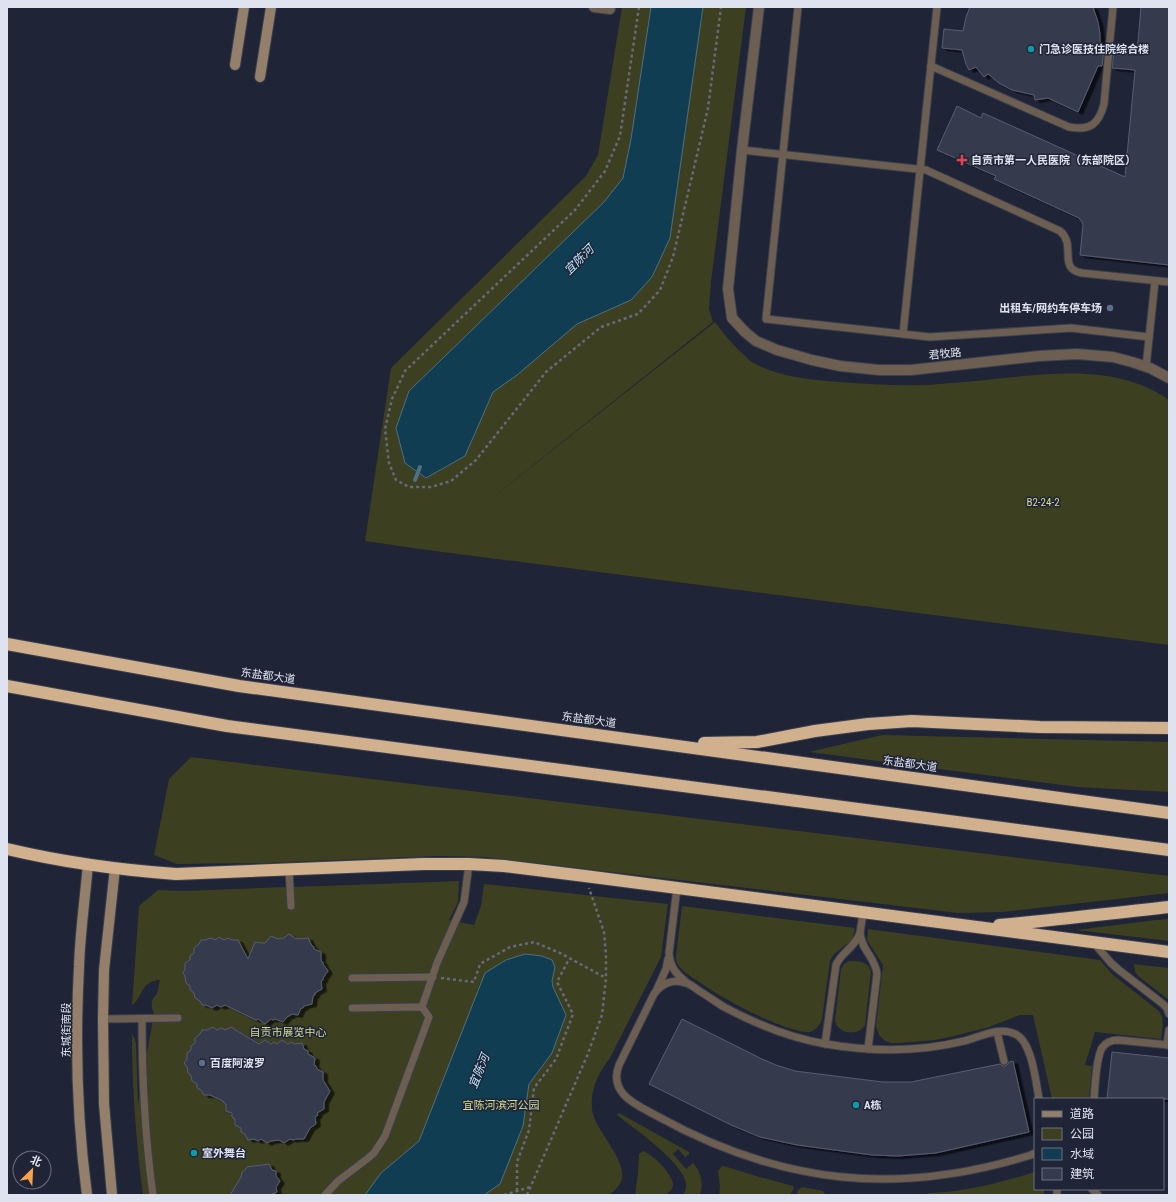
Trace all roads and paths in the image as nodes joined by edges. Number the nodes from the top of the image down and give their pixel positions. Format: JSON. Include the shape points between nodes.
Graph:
{"nodes":[{"id":1,"x":244,"y":7,"type":"edge"},
{"id":2,"x":272,"y":7,"type":"edge"},
{"id":3,"x":594,"y":7,"type":"edge"},
{"id":4,"x":639,"y":7,"type":"edge"},
{"id":5,"x":721,"y":7,"type":"edge"},
{"id":6,"x":759,"y":7,"type":"edge"},
{"id":7,"x":798,"y":7,"type":"edge"},
{"id":8,"x":937,"y":7,"type":"edge"},
{"id":9,"x":1113,"y":7,"type":"edge"},
{"id":10,"x":610,"y":9,"type":"dead end"},
{"id":11,"x":235,"y":65,"type":"dead end"},
{"id":12,"x":931,"y":66,"type":"junction"},
{"id":13,"x":260,"y":76,"type":"dead end"},
{"id":14,"x":742,"y":150,"type":"junction"},
{"id":15,"x":783,"y":155,"type":"junction"},
{"id":16,"x":921,"y":170,"type":"junction"},
{"id":17,"x":1155,"y":281,"type":"junction"},
{"id":18,"x":1169,"y":282,"type":"edge"},
{"id":19,"x":903,"y":334,"type":"junction"},
{"id":20,"x":1150,"y":337,"type":"junction"},
{"id":21,"x":1146,"y":367,"type":"junction"},
{"id":22,"x":1169,"y":378,"type":"edge"},
{"id":23,"x":7,"y":644,"type":"edge"},
{"id":24,"x":7,"y":686,"type":"edge"},
{"id":25,"x":1169,"y":728,"type":"edge"},
{"id":26,"x":668,"y":744,"type":"junction"},
{"id":27,"x":1169,"y":813,"type":"edge"},
{"id":28,"x":7,"y":849,"type":"edge"},
{"id":29,"x":1169,"y":850,"type":"edge"},
{"id":30,"x":88,"y":864,"type":"junction"},
{"id":31,"x":469,"y":864,"type":"junction"},
{"id":32,"x":115,"y":868,"type":"junction"},
{"id":33,"x":289,"y":870,"type":"junction"},
{"id":34,"x":585,"y":876,"type":"junction"},
{"id":35,"x":677,"y":888,"type":"junction"},
{"id":36,"x":291,"y":906,"type":"dead end"},
{"id":37,"x":1169,"y":907,"type":"edge"},
{"id":38,"x":863,"y":913,"type":"junction"},
{"id":39,"x":976,"y":927,"type":"junction"},
{"id":40,"x":860,"y":933,"type":"junction"},
{"id":41,"x":1094,"y":943,"type":"junction"},
{"id":42,"x":1169,"y":952,"type":"edge"},
{"id":43,"x":668,"y":953,"type":"junction"},
{"id":44,"x":569,"y":958,"type":"junction"},
{"id":45,"x":433,"y":977,"type":"junction"},
{"id":46,"x":352,"y":978,"type":"dead end"},
{"id":47,"x":606,"y":978,"type":"junction"},
{"id":48,"x":691,"y":986,"type":"junction"},
{"id":49,"x":654,"y":994,"type":"junction"},
{"id":50,"x":422,"y":1007,"type":"junction"},
{"id":51,"x":352,"y":1008,"type":"dead end"},
{"id":52,"x":1169,"y":1014,"type":"edge"},
{"id":53,"x":178,"y":1018,"type":"dead end"},
{"id":54,"x":103,"y":1019,"type":"junction"},
{"id":55,"x":142,"y":1019,"type":"junction"},
{"id":56,"x":1169,"y":1030,"type":"edge"},
{"id":57,"x":997,"y":1032,"type":"junction"},
{"id":58,"x":825,"y":1044,"type":"junction"},
{"id":59,"x":1168,"y":1045,"type":"edge"},
{"id":60,"x":868,"y":1049,"type":"junction"},
{"id":61,"x":1004,"y":1061,"type":"dead end"},
{"id":62,"x":1039,"y":1098,"type":"edge"},
{"id":63,"x":1094,"y":1098,"type":"edge"},
{"id":64,"x":1034,"y":1153,"type":"edge"},
{"id":65,"x":1024,"y":1158,"type":"junction"},
{"id":66,"x":1034,"y":1158,"type":"edge"},
{"id":67,"x":530,"y":1187,"type":"junction"},
{"id":68,"x":516,"y":1191,"type":"junction"},
{"id":69,"x":87,"y":1195,"type":"edge"},
{"id":70,"x":112,"y":1195,"type":"edge"},
{"id":71,"x":153,"y":1195,"type":"edge"},
{"id":72,"x":325,"y":1195,"type":"edge"},
{"id":73,"x":504,"y":1195,"type":"edge"},
{"id":74,"x":527,"y":1195,"type":"edge"}],
"edges":[{"from":1,"to":11,"type":"main road"},
{"from":2,"to":13,"type":"main road"},
{"from":3,"to":10,"type":"street"},
{"from":4,"to":5,"type":"path","via":[[620,136],[606,171],[575,210],[405,371],[392,399],[385,429],[389,463],[396,480],[409,487],[431,487],[451,481],[476,460],[546,372],[601,327],[638,314],[660,290],[673,257],[708,108]]},
{"from":6,"to":14,"type":"street"},
{"from":7,"to":15,"type":"lane"},
{"from":8,"to":12,"type":"lane"},
{"from":9,"to":12,"type":"lane","via":[[1104,104],[1098,119],[1085,128],[1069,127]]},
{"from":12,"to":16,"type":"lane"},
{"from":14,"to":15,"type":"lane"},
{"from":14,"to":21,"type":"street","name":"君牧路","via":[[728,289],[732,318],[756,341],[812,360],[879,370],[911,370],[1077,354],[1114,357]]},
{"from":15,"to":16,"type":"lane"},
{"from":15,"to":19,"type":"lane","via":[[766,319]]},
{"from":16,"to":17,"type":"lane","via":[[926,170],[1060,231],[1068,242],[1068,262],[1076,271]]},
{"from":16,"to":19,"type":"lane"},
{"from":17,"to":18,"type":"lane"},
{"from":17,"to":20,"type":"lane"},
{"from":19,"to":20,"type":"lane","via":[[930,337],[1071,328]]},
{"from":20,"to":21,"type":"lane"},
{"from":21,"to":22,"type":"street","name":"君牧路"},
{"from":23,"to":26,"type":"highway","name":"东盐都大道","via":[[239,686]]},
{"from":24,"to":29,"type":"highway","via":[[227,726]]},
{"from":25,"to":26,"type":"highway","via":[[1040,727],[912,722],[868,724],[757,742]]},
{"from":26,"to":27,"type":"highway","name":"东盐都大道"},
{"from":28,"to":30,"type":"highway"},
{"from":30,"to":32,"type":"highway"},
{"from":30,"to":69,"type":"main road","name":"东城街南段","via":[[77,1018],[78,1104]]},
{"from":31,"to":33,"type":"highway"},
{"from":31,"to":34,"type":"highway"},
{"from":31,"to":45,"type":"lane","via":[[464,902]]},
{"from":32,"to":33,"type":"highway","via":[[176,874]]},
{"from":32,"to":54,"type":"main road","via":[[104,970]]},
{"from":33,"to":36,"type":"lane"},
{"from":34,"to":35,"type":"highway"},
{"from":34,"to":47,"type":"path","via":[[604,932]]},
{"from":35,"to":38,"type":"highway"},
{"from":35,"to":43,"type":"lane"},
{"from":37,"to":39,"type":"highway"},
{"from":38,"to":39,"type":"highway"},
{"from":38,"to":40,"type":"lane"},
{"from":39,"to":41,"type":"highway"},
{"from":40,"to":58,"type":"lane","via":[[854,945],[836,964]]},
{"from":40,"to":60,"type":"lane","via":[[863,946],[876,965],[877,974]]},
{"from":41,"to":42,"type":"highway"},
{"from":41,"to":52,"type":"lane","via":[[1111,963],[1163,1004]]},
{"from":43,"to":48,"type":"lane","via":[[674,970]]},
{"from":43,"to":49,"type":"lane","via":[[666,969]]},
{"from":44,"to":45,"type":"path","via":[[534,942],[510,947],[480,964],[474,982]]},
{"from":44,"to":47,"type":"path"},
{"from":44,"to":68,"type":"path","via":[[557,982],[573,1014],[556,1059],[534,1088],[529,1130],[517,1162]]},
{"from":45,"to":46,"type":"lane"},
{"from":45,"to":50,"type":"lane"},
{"from":47,"to":67,"type":"path","via":[[602,1015],[588,1056]]},
{"from":48,"to":49,"type":"lane","via":[[686,982],[671,982]]},
{"from":48,"to":58,"type":"lane","via":[[722,1006],[756,1023],[795,1037]]},
{"from":49,"to":65,"type":"lane","via":[[618,1065],[617,1083],[628,1099],[699,1137],[741,1155],[781,1167],[863,1179],[943,1175]]},
{"from":50,"to":51,"type":"lane"},
{"from":50,"to":72,"type":"lane","via":[[429,1017],[385,1136],[374,1153],[338,1181]]},
{"from":53,"to":55,"type":"lane"},
{"from":54,"to":55,"type":"lane"},
{"from":54,"to":70,"type":"main road","via":[[104,1104]]},
{"from":55,"to":71,"type":"lane","via":[[145,1125]]},
{"from":56,"to":59,"type":"lane"},
{"from":57,"to":60,"type":"lane","via":[[931,1047]]},
{"from":57,"to":61,"type":"lane"},
{"from":57,"to":62,"type":"lane","via":[[1011,1032],[1024,1042],[1029,1053]]},
{"from":58,"to":60,"type":"lane"},
{"from":59,"to":63,"type":"lane","via":[[1118,1040],[1105,1045],[1098,1058]]},
{"from":64,"to":65,"type":"lane"},
{"from":65,"to":66,"type":"lane"},
{"from":67,"to":68,"type":"path"},
{"from":67,"to":74,"type":"path"},
{"from":68,"to":73,"type":"path"}]}
